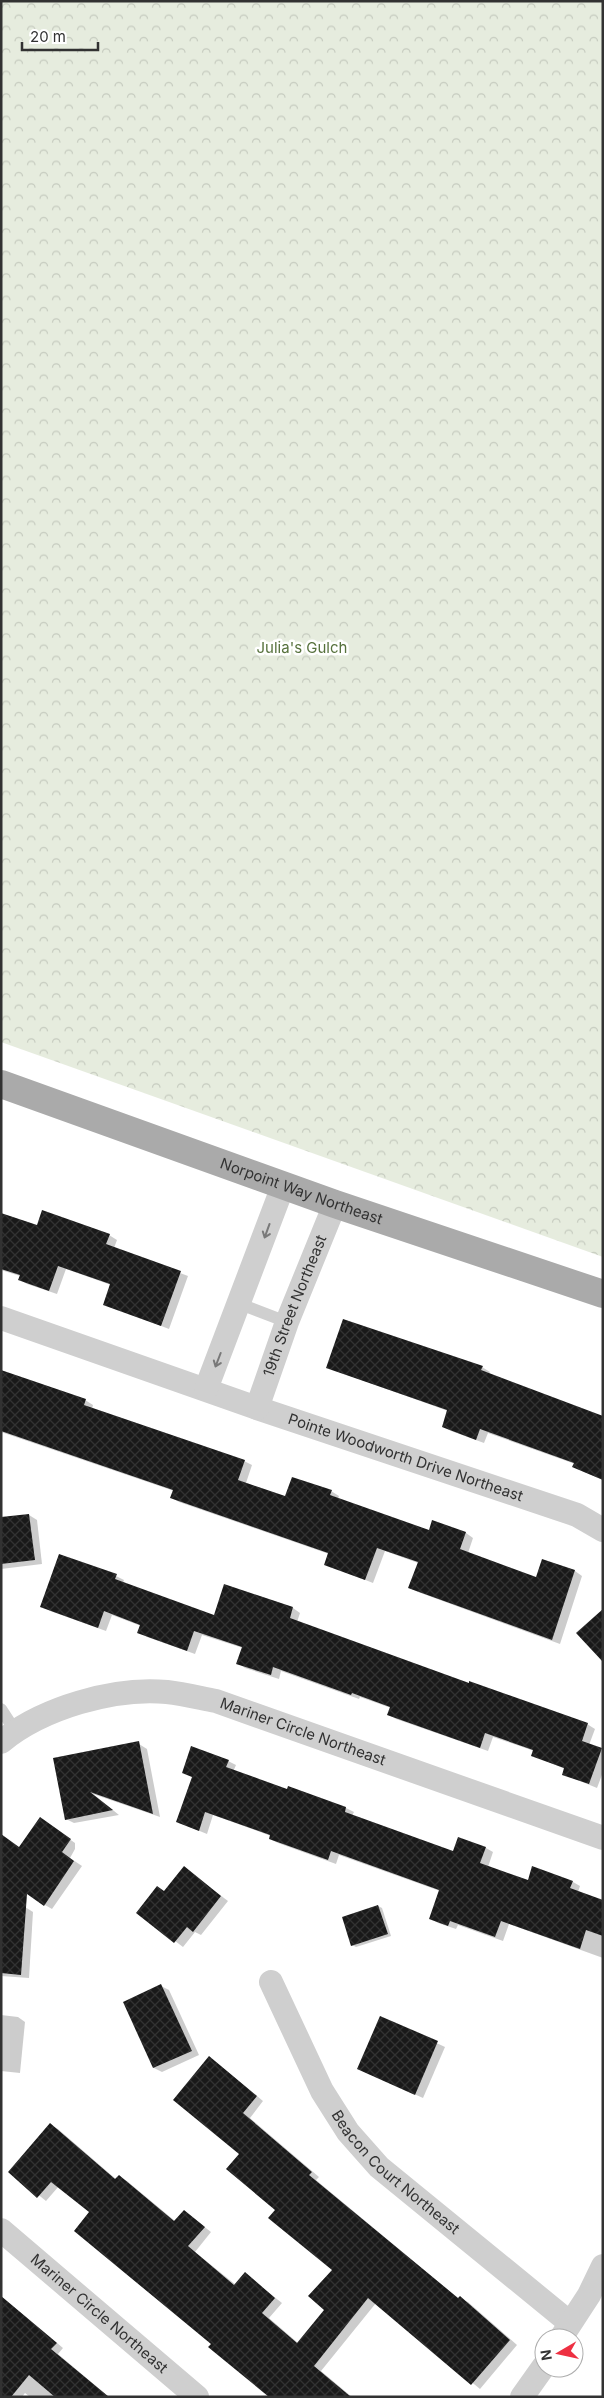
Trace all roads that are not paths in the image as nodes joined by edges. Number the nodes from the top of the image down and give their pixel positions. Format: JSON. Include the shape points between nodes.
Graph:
{"nodes":[{"id":1,"x":1,"y":1084,"type":"edge"},
{"id":2,"x":284,"y":1186,"type":"junction"},
{"id":3,"x":335,"y":1204,"type":"junction"},
{"id":4,"x":603,"y":1294,"type":"edge"},
{"id":5,"x":240,"y":1304,"type":"junction"},
{"id":6,"x":1,"y":1318,"type":"edge"},
{"id":7,"x":287,"y":1322,"type":"junction"},
{"id":8,"x":206,"y":1389,"type":"junction"},
{"id":9,"x":257,"y":1408,"type":"junction"},
{"id":10,"x":603,"y":1530,"type":"edge"},
{"id":11,"x":1,"y":1709,"type":"edge"},
{"id":12,"x":8,"y":1737,"type":"edge"},
{"id":13,"x":603,"y":1838,"type":"edge"},
{"id":14,"x":271,"y":1982,"type":"dead end"},
{"id":15,"x":1,"y":2230,"type":"edge"},
{"id":16,"x":603,"y":2266,"type":"edge"},
{"id":17,"x":563,"y":2328,"type":"edge"},
{"id":18,"x":568,"y":2328,"type":"edge"},
{"id":19,"x":535,"y":2378,"type":"edge"},
{"id":20,"x":197,"y":2397,"type":"edge"},
{"id":21,"x":522,"y":2397,"type":"edge"}],
"edges":[{"from":1,"to":2,"type":"main road","name":"Norpoint Way Northeast"},
{"from":2,"to":3,"type":"main road","name":"Norpoint Way Northeast"},
{"from":2,"to":5,"type":"street","one_way":true},
{"from":3,"to":4,"type":"main road","name":"Norpoint Way Northeast"},
{"from":3,"to":7,"type":"street","name":"19th Street Northeast"},
{"from":5,"to":7,"type":"lane"},
{"from":5,"to":8,"type":"street","one_way":true},
{"from":6,"to":8,"type":"street","name":"Pointe Woodworth Drive Northeast"},
{"from":7,"to":9,"type":"street","name":"19th Street Northeast"},
{"from":8,"to":9,"type":"street","name":"Pointe Woodworth Drive Northeast"},
{"from":9,"to":10,"type":"street","name":"Pointe Woodworth Drive Northeast","via":[[577,1515]]},
{"from":11,"to":12,"type":"lane"},
{"from":12,"to":13,"type":"street","name":"Mariner Circle Northeast","via":[[34,1720],[63,1708],[127,1693],[166,1692],[208,1700]]},
{"from":14,"to":17,"type":"street","name":"Beacon Court Northeast","via":[[322,2091],[348,2132],[379,2166]]},
{"from":15,"to":20,"type":"street","name":"Mariner Circle Northeast"},
{"from":16,"to":18,"type":"street"},
{"from":19,"to":21,"type":"street"}]}
